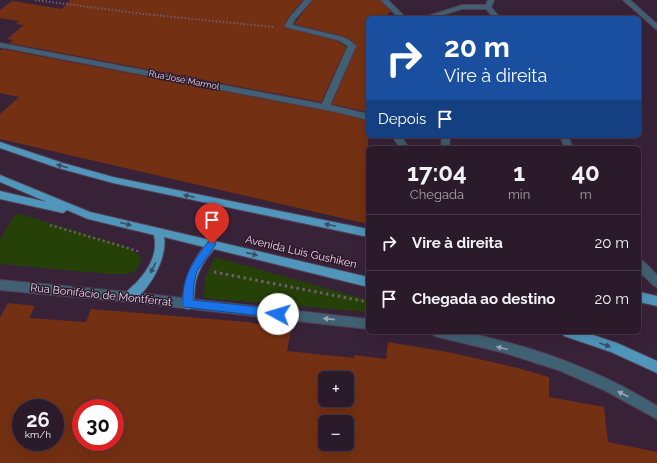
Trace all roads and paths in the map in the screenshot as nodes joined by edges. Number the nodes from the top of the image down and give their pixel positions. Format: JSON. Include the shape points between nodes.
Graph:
{"nodes":[{"id":1,"x":35,"y":0,"type":"edge"},
{"id":2,"x":309,"y":0,"type":"edge"},
{"id":3,"x":384,"y":0,"type":"edge"},
{"id":4,"x":626,"y":0,"type":"edge"},
{"id":5,"x":490,"y":3,"type":"edge"},
{"id":6,"x":401,"y":16,"type":"edge"},
{"id":7,"x":432,"y":16,"type":"edge"},
{"id":8,"x":496,"y":16,"type":"edge"},
{"id":9,"x":288,"y":26,"type":"junction"},
{"id":10,"x":657,"y":28,"type":"edge"},
{"id":11,"x":0,"y":45,"type":"edge"},
{"id":12,"x":324,"y":107,"type":"junction"},
{"id":13,"x":366,"y":118,"type":"edge"},
{"id":14,"x":0,"y":145,"type":"edge"},
{"id":15,"x":0,"y":178,"type":"edge"},
{"id":16,"x":0,"y":195,"type":"edge"},
{"id":17,"x":88,"y":215,"type":"junction"},
{"id":18,"x":46,"y":224,"type":"dead end"},
{"id":19,"x":158,"y":232,"type":"junction"},
{"id":20,"x":366,"y":233,"type":"edge"},
{"id":21,"x":212,"y":244,"type":"junction"},
{"id":22,"x":158,"y":257,"type":"junction"},
{"id":23,"x":195,"y":266,"type":"junction"},
{"id":24,"x":641,"y":266,"type":"edge"},
{"id":25,"x":366,"y":282,"type":"edge"},
{"id":26,"x":657,"y":282,"type":"edge"},
{"id":27,"x":0,"y":285,"type":"edge"},
{"id":28,"x":129,"y":297,"type":"junction"},
{"id":29,"x":641,"y":297,"type":"edge"},
{"id":30,"x":657,"y":301,"type":"edge"},
{"id":31,"x":366,"y":302,"type":"edge"},
{"id":32,"x":188,"y":304,"type":"junction"},
{"id":33,"x":366,"y":324,"type":"edge"},
{"id":34,"x":446,"y":334,"type":"edge"},
{"id":35,"x":574,"y":334,"type":"edge"},
{"id":36,"x":657,"y":367,"type":"edge"},
{"id":37,"x":657,"y":413,"type":"edge"}],
"edges":[{"from":1,"to":9,"type":"path","via":[[206,20]]},
{"from":2,"to":9,"type":"street"},
{"from":3,"to":6,"type":"street"},
{"from":4,"to":10,"type":"street"},
{"from":5,"to":7,"type":"street","via":[[462,7]]},
{"from":5,"to":8,"type":"street"},
{"from":9,"to":12,"type":"street","via":[[340,38],[352,46]]},
{"from":11,"to":12,"type":"street","name":"Rua José Marmol"},
{"from":12,"to":13,"type":"street","name":"Rua José Marmol"},
{"from":20,"to":14,"type":"main road","one_way":true,"via":[[113,180],[61,166]]},
{"from":15,"to":17,"type":"main road","name":"Avenida Luis Gushiken"},
{"from":16,"to":17,"type":"main road"},
{"from":17,"to":19,"type":"main road","name":"Avenida Luis Gushiken","one_way":true},
{"from":18,"to":22,"type":"path"},
{"from":19,"to":21,"type":"main road","name":"Avenida Luis Gushiken"},
{"from":19,"to":22,"type":"main road"},
{"from":21,"to":23,"type":"main road"},
{"from":21,"to":25,"type":"main road","name":"Avenida Luis Gushiken","one_way":true},
{"from":22,"to":28,"type":"main road","one_way":true,"via":[[149,276]]},
{"from":23,"to":31,"type":"path","via":[[217,273]]},
{"from":23,"to":32,"type":"main road","via":[[189,283]]},
{"from":24,"to":26,"type":"street"},
{"from":27,"to":28,"type":"street","name":"Rua Bonifácio de Montférrat"},
{"from":28,"to":32,"type":"street","name":"Rua Bonifácio de Montférrat"},
{"from":29,"to":30,"type":"main road"},
{"from":33,"to":32,"type":"street","name":"Rua Bonifácio de Montférrat","one_way":true},
{"from":37,"to":34,"type":"street","one_way":true,"via":[[584,374],[528,354]]},
{"from":35,"to":36,"type":"main road","one_way":true,"via":[[613,347]]}]}
